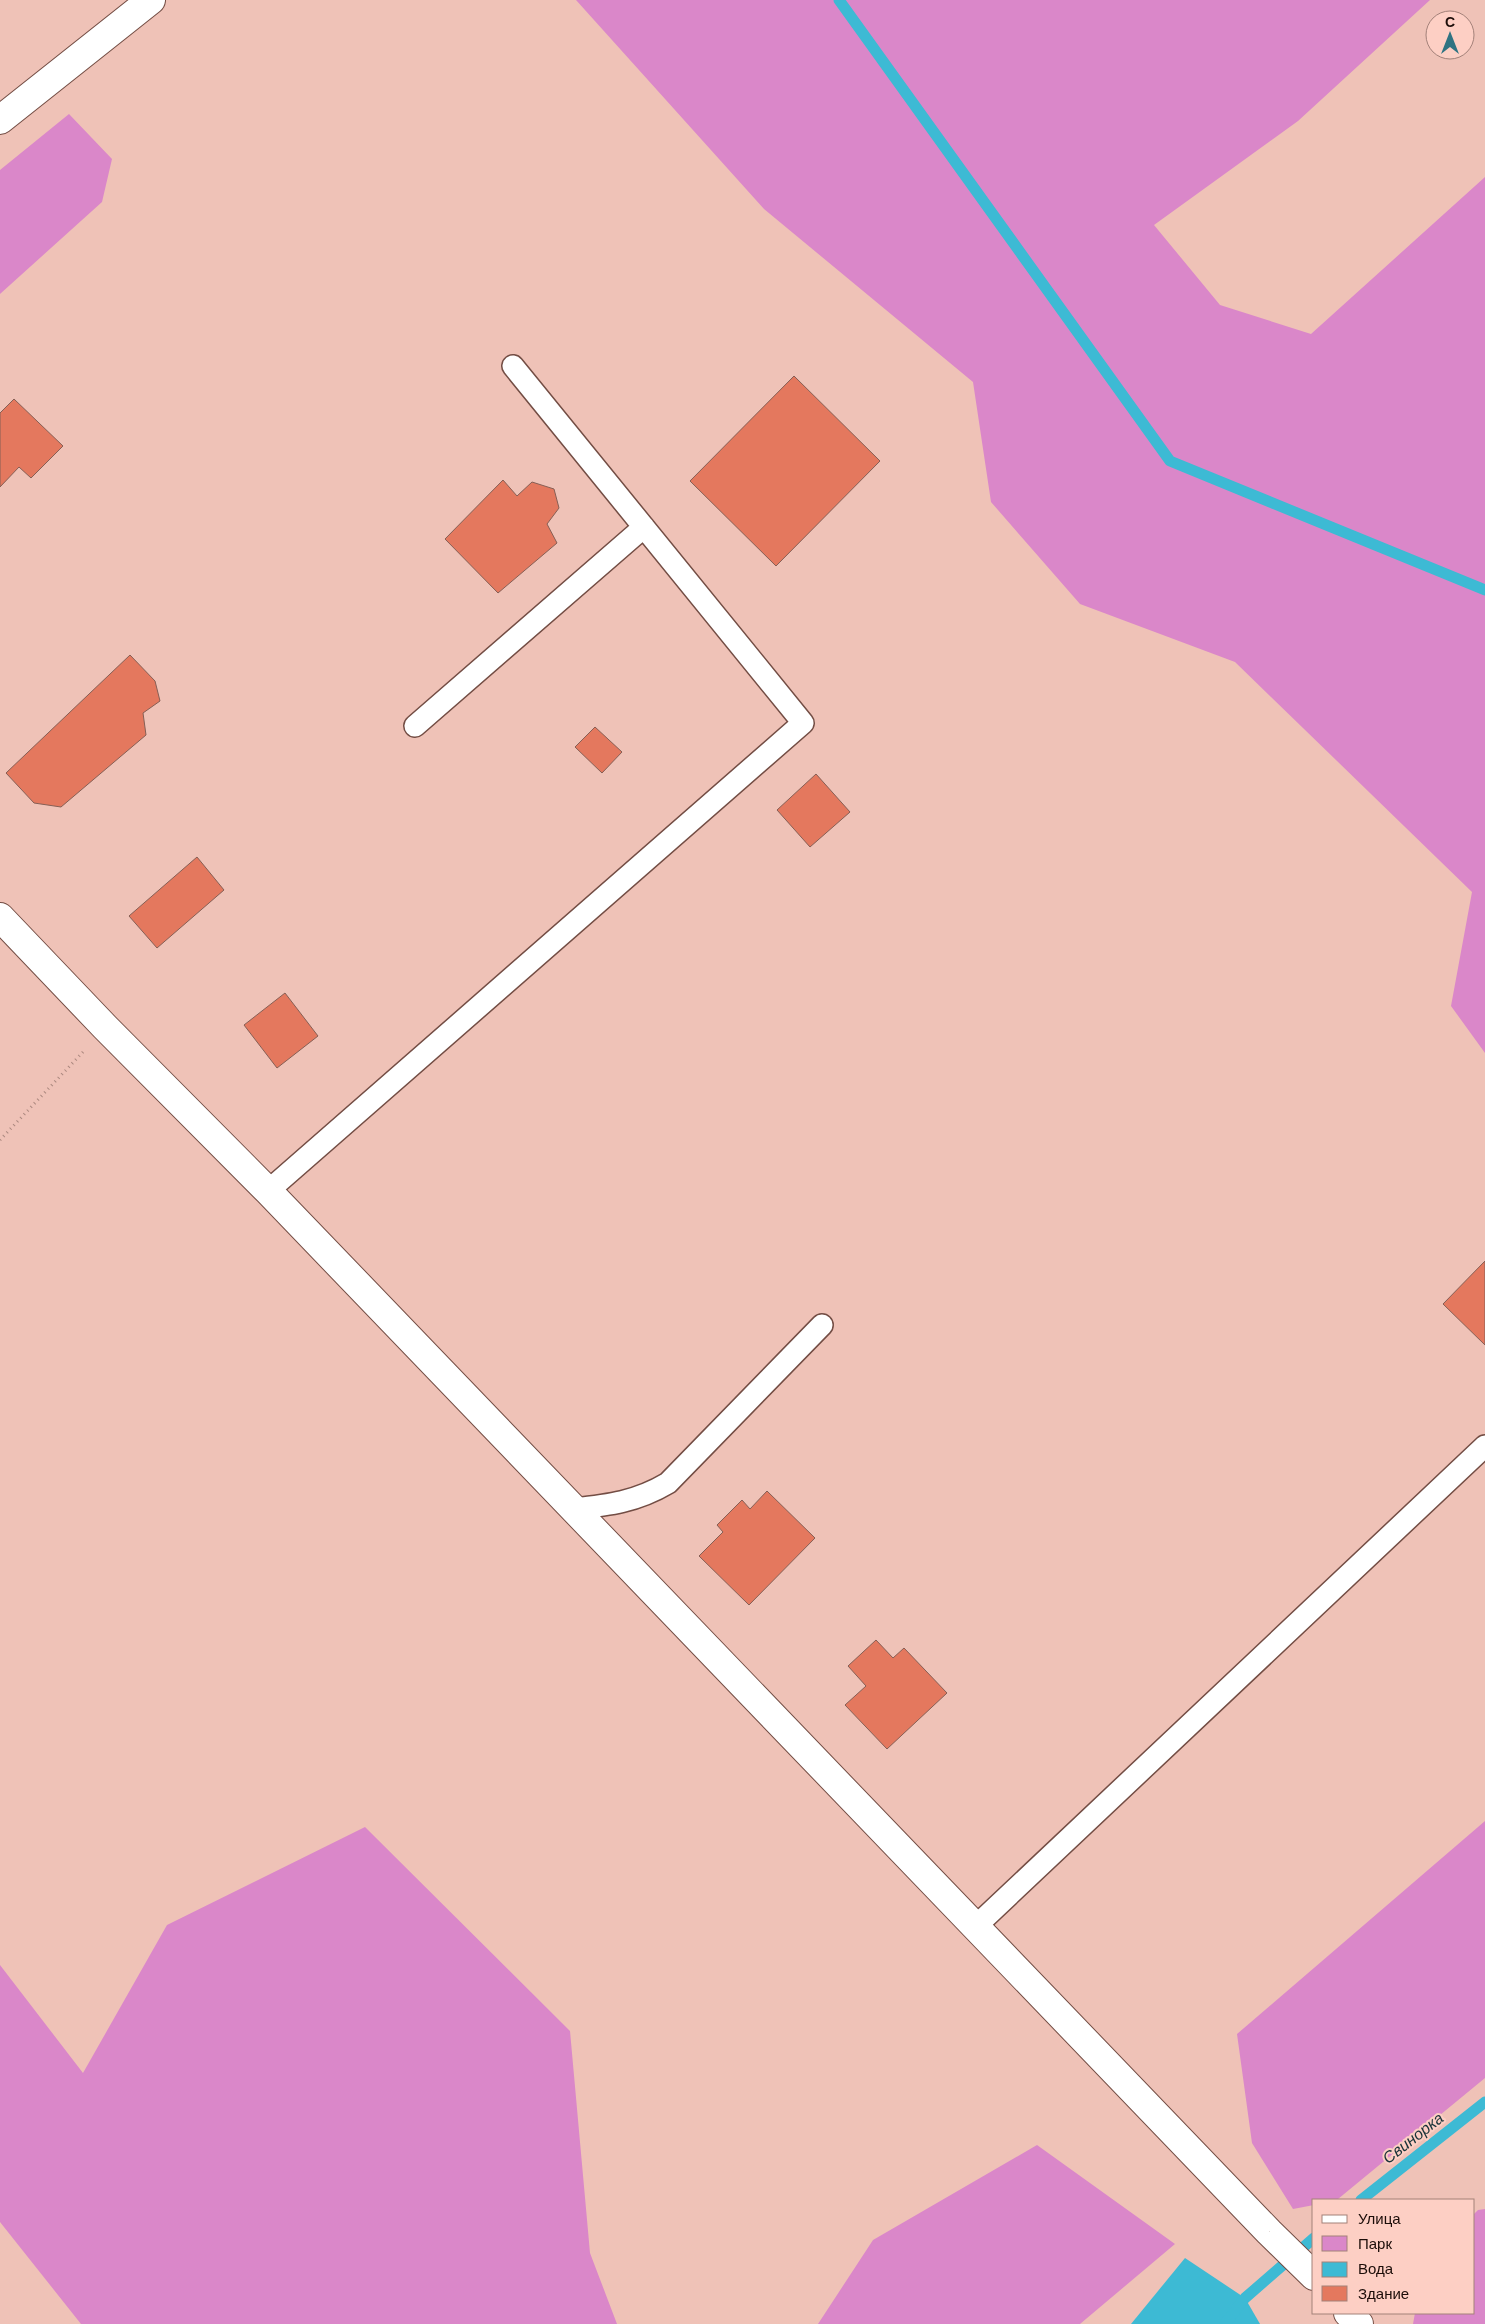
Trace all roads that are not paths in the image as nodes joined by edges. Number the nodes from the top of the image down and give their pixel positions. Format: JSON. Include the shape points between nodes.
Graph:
{"nodes":[{"id":1,"x":151,"y":0,"type":"edge"},
{"id":2,"x":0,"y":120,"type":"edge"},
{"id":3,"x":513,"y":366,"type":"dead end"},
{"id":4,"x":644,"y":527,"type":"junction"},
{"id":5,"x":414,"y":726,"type":"dead end"},
{"id":6,"x":0,"y":917,"type":"edge"},
{"id":7,"x":268,"y":1192,"type":"junction"},
{"id":8,"x":822,"y":1325,"type":"dead end"},
{"id":9,"x":1485,"y":1446,"type":"edge"},
{"id":10,"x":573,"y":1509,"type":"junction"},
{"id":11,"x":976,"y":1927,"type":"junction"},
{"id":12,"x":1312,"y":2274,"type":"edge"},
{"id":13,"x":1349,"y":2314,"type":"edge"},
{"id":14,"x":1358,"y":2324,"type":"edge"}],
"edges":[{"from":1,"to":2,"type":"street"},
{"from":3,"to":4,"type":"lane"},
{"from":4,"to":5,"type":"lane"},
{"from":4,"to":7,"type":"lane","via":[[803,723]]},
{"from":6,"to":7,"type":"street"},
{"from":7,"to":10,"type":"street"},
{"from":8,"to":10,"type":"lane","via":[[668,1483],[631,1501]]},
{"from":9,"to":11,"type":"lane"},
{"from":10,"to":11,"type":"street"},
{"from":11,"to":12,"type":"street"},
{"from":13,"to":14,"type":"street"}]}
